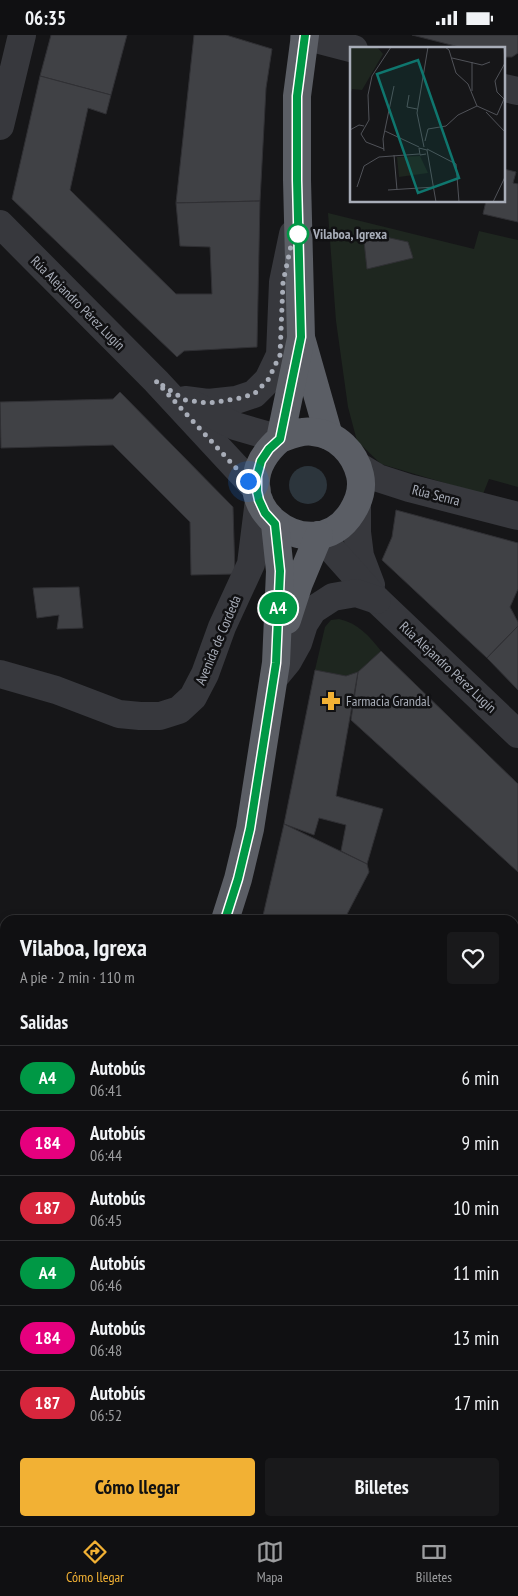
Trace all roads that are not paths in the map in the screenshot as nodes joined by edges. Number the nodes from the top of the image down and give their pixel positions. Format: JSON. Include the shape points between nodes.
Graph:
{"nodes":[{"id":1,"x":22,"y":35,"type":"edge"},
{"id":2,"x":305,"y":36,"type":"edge"},
{"id":3,"x":350,"y":48,"type":"edge"},
{"id":4,"x":0,"y":125,"type":"edge"},
{"id":5,"x":298,"y":215,"type":"junction"},
{"id":6,"x":0,"y":224,"type":"edge"},
{"id":7,"x":301,"y":337,"type":"junction"},
{"id":8,"x":156,"y":381,"type":"junction"},
{"id":9,"x":185,"y":400,"type":"junction"},
{"id":10,"x":329,"y":436,"type":"junction"},
{"id":11,"x":280,"y":439,"type":"junction"},
{"id":12,"x":358,"y":466,"type":"junction"},
{"id":13,"x":258,"y":495,"type":"junction"},
{"id":14,"x":357,"y":503,"type":"junction"},
{"id":15,"x":518,"y":516,"type":"edge"},
{"id":16,"x":275,"y":524,"type":"junction"},
{"id":17,"x":319,"y":535,"type":"junction"},
{"id":18,"x":377,"y":601,"type":"junction"},
{"id":19,"x":275,"y":670,"type":"junction"},
{"id":20,"x":0,"y":674,"type":"edge"},
{"id":21,"x":518,"y":734,"type":"edge"},
{"id":22,"x":227,"y":915,"type":"edge"}],
"edges":[{"from":1,"to":4,"type":"street"},
{"from":2,"to":3,"type":"street"},
{"from":2,"to":5,"type":"highway","via":[[297,96]]},
{"from":5,"to":7,"type":"highway"},
{"from":5,"to":9,"type":"street","name":"Rúa Alejandro Pérez Lugín","via":[[283,282],[280,355],[268,380],[254,394],[236,399],[208,403]]},
{"from":6,"to":8,"type":"street","name":"Rúa Alejandro Pérez Lugín"},
{"from":7,"to":10,"type":"highway"},
{"from":7,"to":11,"type":"highway"},
{"from":8,"to":9,"type":"street","name":"Rúa Alejandro Pérez Lugín"},
{"from":8,"to":13,"type":"street","name":"Rúa Alejandro Pérez Lugín"},
{"from":9,"to":11,"type":"street","name":"Rúa Alejandro Pérez Lugín","via":[[235,426]]},
{"from":10,"to":11,"type":"highway","via":[[313,431]]},
{"from":10,"to":12,"type":"highway","via":[[351,453]]},
{"from":11,"to":13,"type":"highway","via":[[261,461],[257,476]]},
{"from":12,"to":14,"type":"highway","via":[[361,478]]},
{"from":12,"to":15,"type":"street","name":"Rúa Senra","via":[[378,478],[409,488]]},
{"from":13,"to":16,"type":"highway","via":[[265,513]]},
{"from":13,"to":20,"type":"street","name":"Avenida de Cordeda","via":[[251,564],[197,689],[179,710],[160,716],[119,714],[56,690]]},
{"from":14,"to":17,"type":"highway","via":[[348,518],[335,529]]},
{"from":14,"to":18,"type":"street","name":"Rúa Alejandro Pérez Lugín","via":[[360,556]]},
{"from":16,"to":17,"type":"highway","via":[[288,532]]},
{"from":16,"to":19,"type":"highway","via":[[280,571]]},
{"from":17,"to":18,"type":"street","name":"Rúa Alejandro Pérez Lugín"},
{"from":17,"to":19,"type":"highway","via":[[299,583]]},
{"from":18,"to":19,"type":"street","name":"Rúa Alejandro Pérez Lugín","via":[[356,593],[333,597],[313,610],[288,661]]},
{"from":18,"to":21,"type":"street","name":"Rúa Alejandro Pérez Lugín"},
{"from":19,"to":22,"type":"highway","via":[[250,829]]}]}
